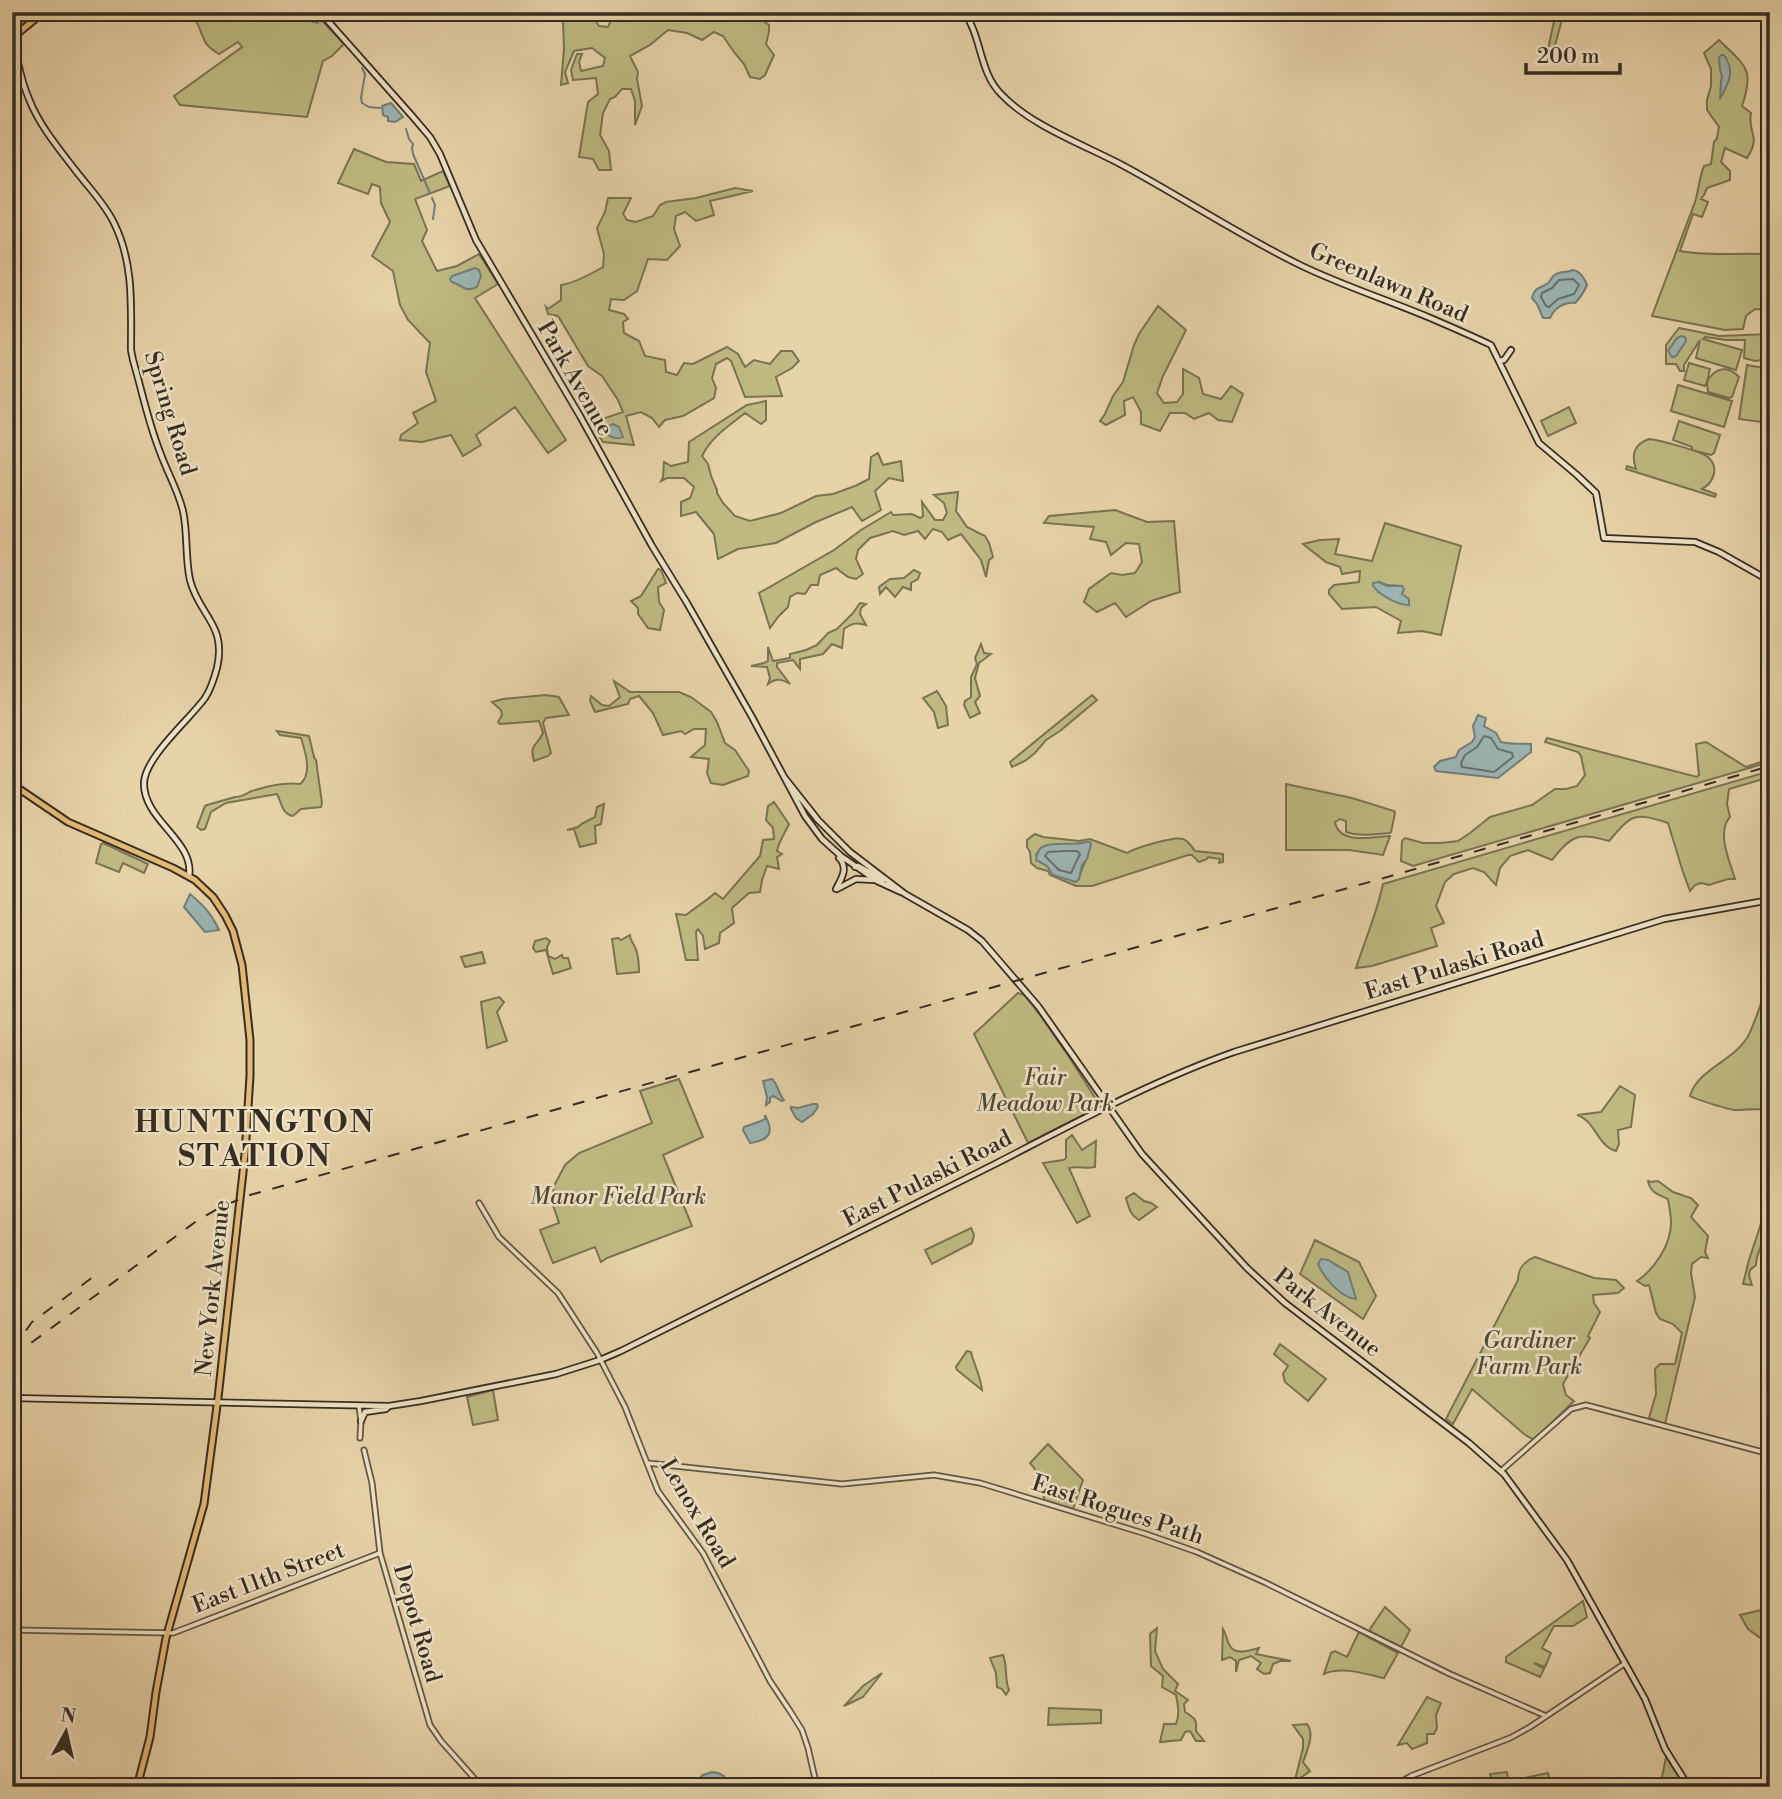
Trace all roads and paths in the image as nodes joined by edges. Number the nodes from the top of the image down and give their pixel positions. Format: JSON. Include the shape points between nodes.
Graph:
{"nodes":[{"id":1,"x":47,"y":12,"type":"edge"},
{"id":2,"x":320,"y":12,"type":"edge"},
{"id":3,"x":964,"y":12,"type":"edge"},
{"id":4,"x":12,"y":31,"type":"edge"},
{"id":5,"x":13,"y":37,"type":"edge"},
{"id":6,"x":1511,"y":350,"type":"dead end"},
{"id":7,"x":1499,"y":362,"type":"junction"},
{"id":8,"x":1770,"y":581,"type":"edge"},
{"id":9,"x":784,"y":777,"type":"junction"},
{"id":10,"x":12,"y":784,"type":"edge"},
{"id":11,"x":805,"y":817,"type":"junction"},
{"id":12,"x":818,"y":820,"type":"junction"},
{"id":13,"x":830,"y":847,"type":"junction"},
{"id":14,"x":850,"y":852,"type":"junction"},
{"id":15,"x":855,"y":867,"type":"junction"},
{"id":16,"x":189,"y":876,"type":"junction"},
{"id":17,"x":877,"y":881,"type":"junction"},
{"id":18,"x":899,"y":889,"type":"junction"},
{"id":19,"x":905,"y":894,"type":"junction"},
{"id":20,"x":1770,"y":900,"type":"edge"},
{"id":21,"x":1109,"y":1107,"type":"junction"},
{"id":22,"x":479,"y":1203,"type":"dead end"},
{"id":23,"x":600,"y":1360,"type":"junction"},
{"id":24,"x":12,"y":1398,"type":"edge"},
{"id":25,"x":217,"y":1403,"type":"junction"},
{"id":26,"x":359,"y":1406,"type":"junction"},
{"id":27,"x":389,"y":1406,"type":"junction"},
{"id":28,"x":361,"y":1421,"type":"junction"},
{"id":29,"x":360,"y":1438,"type":"dead end"},
{"id":30,"x":364,"y":1450,"type":"dead end"},
{"id":31,"x":1770,"y":1454,"type":"edge"},
{"id":32,"x":647,"y":1463,"type":"junction"},
{"id":33,"x":1501,"y":1471,"type":"junction"},
{"id":34,"x":380,"y":1553,"type":"junction"},
{"id":35,"x":12,"y":1630,"type":"edge"},
{"id":36,"x":168,"y":1633,"type":"junction"},
{"id":37,"x":1624,"y":1664,"type":"junction"},
{"id":38,"x":1530,"y":1710,"type":"junction"},
{"id":39,"x":1546,"y":1716,"type":"junction"},
{"id":40,"x":1530,"y":1727,"type":"junction"},
{"id":41,"x":137,"y":1787,"type":"edge"},
{"id":42,"x":482,"y":1787,"type":"edge"},
{"id":43,"x":817,"y":1787,"type":"edge"},
{"id":44,"x":1392,"y":1787,"type":"edge"},
{"id":45,"x":1689,"y":1787,"type":"edge"}],
"edges":[{"from":1,"to":5,"type":"main road"},
{"from":2,"to":9,"type":"main road","name":"Park Avenue","via":[[436,148],[476,240]]},
{"from":3,"to":7,"type":"main road","name":"Greenlawn Road","via":[[992,83],[1026,115],[1297,264],[1491,345]]},
{"from":4,"to":5,"type":"main road","name":"Spring Road"},
{"from":5,"to":16,"type":"main road","name":"Spring Road","via":[[30,102],[119,234],[131,288],[133,360],[183,514],[191,584],[219,641],[219,659],[208,692],[153,759],[144,782],[154,812],[182,847],[191,866]]},
{"from":6,"to":7,"type":"main road"},
{"from":7,"to":8,"type":"main road","name":"Greenlawn Road","via":[[1539,443],[1596,493],[1604,538],[1695,542]]},
{"from":9,"to":11,"type":"main road","name":"Park Avenue"},
{"from":9,"to":12,"type":"main road","name":"Park Avenue"},
{"from":10,"to":16,"type":"main road","name":"New York Avenue","via":[[75,825]]},
{"from":11,"to":12,"type":"main road","via":[[808,811]]},
{"from":11,"to":13,"type":"main road","name":"Park Avenue"},
{"from":12,"to":14,"type":"main road","name":"Park Avenue"},
{"from":13,"to":15,"type":"main road","name":"Park Avenue"},
{"from":13,"to":17,"type":"main road","via":[[844,865],[836,889],[856,879]]},
{"from":14,"to":15,"type":"main road"},
{"from":14,"to":18,"type":"main road","name":"Park Avenue"},
{"from":15,"to":17,"type":"main road","name":"Park Avenue"},
{"from":15,"to":18,"type":"main road"},
{"from":16,"to":25,"type":"main road","name":"New York Avenue","via":[[216,902],[233,931],[242,965],[251,1061]]},
{"from":17,"to":19,"type":"main road","name":"Park Avenue"},
{"from":18,"to":19,"type":"main road","name":"Park Avenue"},
{"from":19,"to":21,"type":"main road","name":"Park Avenue","via":[[982,941],[1038,1006]]},
{"from":20,"to":21,"type":"main road","name":"East Pulaski Road","via":[[1664,919],[1234,1052]]},
{"from":21,"to":23,"type":"main road","name":"East Pulaski Road"},
{"from":21,"to":33,"type":"main road","name":"Park Avenue","via":[[1160,1175],[1259,1280]]},
{"from":22,"to":23,"type":"street","name":"Lenox Road","via":[[499,1237],[558,1293]]},
{"from":23,"to":27,"type":"main road","name":"East Pulaski Road","via":[[556,1374]]},
{"from":23,"to":32,"type":"street","name":"Lenox Road"},
{"from":24,"to":25,"type":"main road","name":"East Pulaski Road"},
{"from":25,"to":26,"type":"main road","name":"East Pulaski Road"},
{"from":25,"to":36,"type":"main road","name":"New York Avenue","via":[[204,1504]]},
{"from":26,"to":27,"type":"main road","name":"East Pulaski Road"},
{"from":26,"to":28,"type":"street"},
{"from":27,"to":28,"type":"main road","via":[[366,1412]]},
{"from":28,"to":29,"type":"street"},
{"from":30,"to":34,"type":"street","name":"Depot Road"},
{"from":31,"to":33,"type":"street","via":[[1586,1405],[1571,1409]]},
{"from":32,"to":38,"type":"street","name":"East Rogues Path","via":[[842,1485],[934,1475],[980,1483],[1197,1552]]},
{"from":32,"to":43,"type":"street","name":"Lenox Road","via":[[658,1491],[708,1561],[770,1681],[802,1730]]},
{"from":33,"to":37,"type":"main road","name":"Park Avenue","via":[[1567,1560]]},
{"from":34,"to":36,"type":"street","name":"East 11th Street"},
{"from":34,"to":42,"type":"street","name":"Depot Road","via":[[430,1725]]},
{"from":35,"to":36,"type":"street","name":"East 11th Street"},
{"from":36,"to":41,"type":"main road","name":"New York Avenue"},
{"from":37,"to":39,"type":"street"},
{"from":37,"to":45,"type":"main road","name":"Park Avenue"},
{"from":38,"to":39,"type":"street","name":"East Rogues Path"},
{"from":38,"to":40,"type":"street","via":[[1535,1717]]},
{"from":39,"to":40,"type":"street"},
{"from":40,"to":44,"type":"street"}]}
